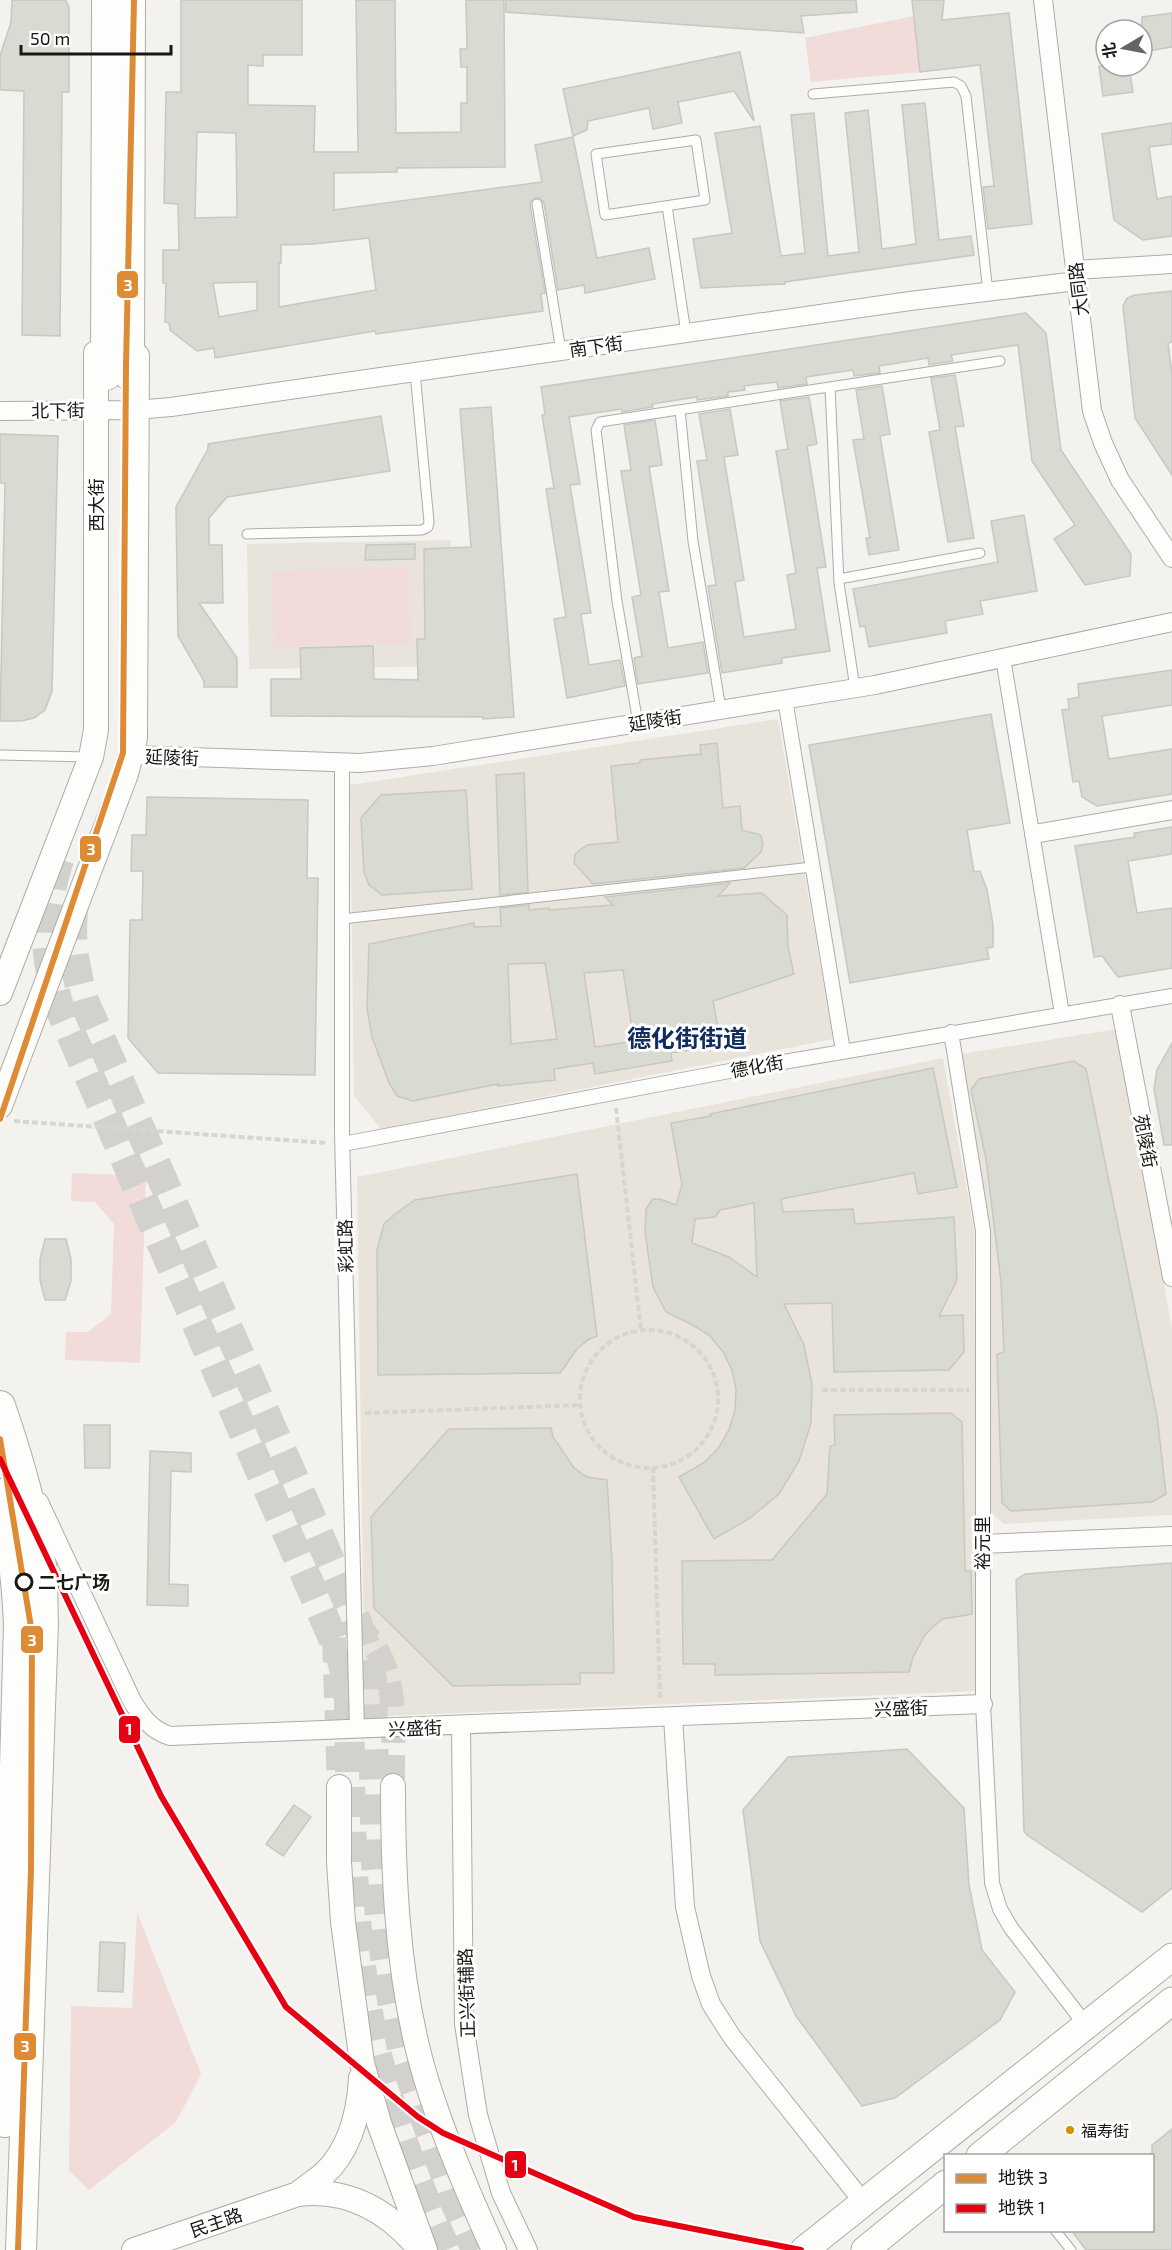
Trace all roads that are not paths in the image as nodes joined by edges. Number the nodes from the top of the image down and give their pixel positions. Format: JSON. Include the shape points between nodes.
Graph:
{"nodes":[{"id":1,"x":97,"y":0,"type":"edge"},
{"id":2,"x":107,"y":0,"type":"edge"},
{"id":3,"x":130,"y":0,"type":"edge"},
{"id":4,"x":141,"y":0,"type":"edge"},
{"id":5,"x":1043,"y":0,"type":"edge"},
{"id":6,"x":813,"y":94,"type":"dead end"},
{"id":7,"x":537,"y":204,"type":"dead end"},
{"id":8,"x":668,"y":206,"type":"junction"},
{"id":9,"x":1172,"y":264,"type":"edge"},
{"id":10,"x":1076,"y":276,"type":"junction"},
{"id":11,"x":988,"y":292,"type":"junction"},
{"id":12,"x":686,"y":333,"type":"junction"},
{"id":13,"x":561,"y":351,"type":"junction"},
{"id":14,"x":1000,"y":361,"type":"dead end"},
{"id":15,"x":415,"y":372,"type":"junction"},
{"id":16,"x":830,"y":387,"type":"junction"},
{"id":17,"x":116,"y":410,"type":"junction"},
{"id":18,"x":680,"y":410,"type":"junction"},
{"id":19,"x":0,"y":411,"type":"edge"},
{"id":20,"x":247,"y":534,"type":"dead end"},
{"id":21,"x":980,"y":553,"type":"dead end"},
{"id":22,"x":1172,"y":558,"type":"edge"},
{"id":23,"x":839,"y":579,"type":"junction"},
{"id":24,"x":1172,"y":622,"type":"edge"},
{"id":25,"x":1003,"y":658,"type":"junction"},
{"id":26,"x":855,"y":688,"type":"junction"},
{"id":27,"x":785,"y":699,"type":"junction"},
{"id":28,"x":722,"y":710,"type":"junction"},
{"id":29,"x":638,"y":723,"type":"junction"},
{"id":30,"x":0,"y":755,"type":"edge"},
{"id":31,"x":131,"y":755,"type":"junction"},
{"id":32,"x":90,"y":757,"type":"junction"},
{"id":33,"x":342,"y":762,"type":"junction"},
{"id":34,"x":1172,"y":810,"type":"edge"},
{"id":35,"x":1034,"y":834,"type":"junction"},
{"id":36,"x":812,"y":867,"type":"junction"},
{"id":37,"x":342,"y":919,"type":"junction"},
{"id":38,"x":0,"y":993,"type":"edge"},
{"id":39,"x":1172,"y":996,"type":"edge"},
{"id":40,"x":1120,"y":1005,"type":"junction"},
{"id":41,"x":1062,"y":1014,"type":"junction"},
{"id":42,"x":951,"y":1032,"type":"junction"},
{"id":43,"x":843,"y":1051,"type":"junction"},
{"id":44,"x":6,"y":1113,"type":"edge"},
{"id":45,"x":343,"y":1144,"type":"junction"},
{"id":46,"x":1172,"y":1277,"type":"edge"},
{"id":47,"x":0,"y":1406,"type":"edge"},
{"id":48,"x":18,"y":1457,"type":"junction"},
{"id":49,"x":0,"y":1494,"type":"edge"},
{"id":50,"x":1172,"y":1536,"type":"edge"},
{"id":51,"x":6,"y":1540,"type":"edge"},
{"id":52,"x":982,"y":1544,"type":"junction"},
{"id":53,"x":983,"y":1704,"type":"junction"},
{"id":54,"x":667,"y":1717,"type":"junction"},
{"id":55,"x":461,"y":1726,"type":"junction"},
{"id":56,"x":357,"y":1730,"type":"junction"},
{"id":57,"x":393,"y":1786,"type":"tunnel mouth"},
{"id":58,"x":339,"y":1787,"type":"tunnel mouth"},
{"id":59,"x":5,"y":1932,"type":"edge"},
{"id":60,"x":1172,"y":1957,"type":"edge"},
{"id":61,"x":1172,"y":2001,"type":"edge"},
{"id":62,"x":1086,"y":2025,"type":"junction"},
{"id":63,"x":362,"y":2063,"type":"junction"},
{"id":64,"x":991,"y":2152,"type":"edge"},
{"id":65,"x":944,"y":2185,"type":"edge"},
{"id":66,"x":298,"y":2194,"type":"junction"},
{"id":67,"x":864,"y":2204,"type":"junction"},
{"id":68,"x":1058,"y":2232,"type":"edge"},
{"id":69,"x":2,"y":2250,"type":"edge"},
{"id":70,"x":21,"y":2250,"type":"edge"},
{"id":71,"x":134,"y":2250,"type":"edge"},
{"id":72,"x":423,"y":2250,"type":"edge"},
{"id":73,"x":494,"y":2250,"type":"edge"},
{"id":74,"x":528,"y":2250,"type":"edge"},
{"id":75,"x":804,"y":2250,"type":"edge"},
{"id":76,"x":865,"y":2250,"type":"edge"},
{"id":77,"x":1071,"y":2250,"type":"edge"}],
"edges":[{"from":1,"to":17,"type":"street","name":"西大街"},
{"from":2,"to":3,"type":"main road","via":[[117,375]]},
{"from":4,"to":17,"type":"street","name":"西大街"},
{"from":5,"to":10,"type":"street","name":"大同路"},
{"from":6,"to":11,"type":"lane","via":[[954,82],[961,86],[966,96]]},
{"from":7,"to":13,"type":"lane"},
{"from":8,"to":8,"type":"lane","via":[[605,215],[596,154],[696,140],[705,200]]},
{"from":8,"to":12,"type":"lane"},
{"from":9,"to":10,"type":"street","name":"南下街"},
{"from":10,"to":11,"type":"street","name":"南下街"},
{"from":10,"to":22,"type":"street","name":"大同路","via":[[1092,411],[1120,480]]},
{"from":11,"to":12,"type":"street","name":"南下街"},
{"from":12,"to":13,"type":"street","name":"南下街"},
{"from":13,"to":15,"type":"street","name":"南下街"},
{"from":14,"to":16,"type":"lane"},
{"from":15,"to":17,"type":"street","name":"南下街"},
{"from":15,"to":20,"type":"lane","via":[[428,527]]},
{"from":16,"to":18,"type":"lane"},
{"from":16,"to":23,"type":"lane"},
{"from":17,"to":19,"type":"street","name":"北下街"},
{"from":17,"to":31,"type":"street","name":"西大街","via":[[136,723]]},
{"from":17,"to":32,"type":"street","name":"西大街","via":[[96,730]]},
{"from":18,"to":28,"type":"lane","via":[[693,542]]},
{"from":18,"to":29,"type":"lane","via":[[600,422],[596,430],[617,601]]},
{"from":21,"to":23,"type":"lane"},
{"from":23,"to":26,"type":"lane"},
{"from":24,"to":25,"type":"street","name":"延陵街"},
{"from":25,"to":26,"type":"street","name":"延陵街"},
{"from":25,"to":35,"type":"street"},
{"from":26,"to":27,"type":"street","name":"延陵街"},
{"from":27,"to":28,"type":"street","name":"延陵街"},
{"from":27,"to":36,"type":"street"},
{"from":28,"to":29,"type":"street","name":"延陵街"},
{"from":29,"to":33,"type":"street","name":"延陵街","via":[[433,756]]},
{"from":30,"to":32,"type":"lane"},
{"from":31,"to":33,"type":"street","name":"延陵街"},
{"from":31,"to":44,"type":"street","name":"西大街"},
{"from":32,"to":38,"type":"street","name":"西大街"},
{"from":33,"to":37,"type":"street","name":"彩虹路"},
{"from":34,"to":35,"type":"street"},
{"from":35,"to":41,"type":"street"},
{"from":36,"to":37,"type":"lane"},
{"from":36,"to":43,"type":"street"},
{"from":37,"to":45,"type":"street","name":"彩虹路"},
{"from":39,"to":40,"type":"street","name":"德化街"},
{"from":40,"to":41,"type":"street","name":"德化街"},
{"from":40,"to":46,"type":"street","name":"苑陵街"},
{"from":41,"to":42,"type":"street","name":"德化街"},
{"from":42,"to":43,"type":"street","name":"德化街"},
{"from":42,"to":52,"type":"street","name":"裕元里","via":[[983,1231]]},
{"from":43,"to":45,"type":"street","name":"德化街"},
{"from":45,"to":56,"type":"street","name":"彩虹路"},
{"from":47,"to":48,"type":"main road"},
{"from":48,"to":56,"type":"street","name":"兴盛街","via":[[132,1701],[151,1726],[160,1733],[185,1737]]},
{"from":48,"to":70,"type":"main road","via":[[41,1568],[43,1622]]},
{"from":49,"to":51,"type":"main road"},
{"from":50,"to":52,"type":"street"},
{"from":51,"to":59,"type":"main road","via":[[16,1571],[19,1625]]},
{"from":52,"to":53,"type":"street","name":"裕元里"},
{"from":53,"to":54,"type":"street","name":"兴盛街"},
{"from":53,"to":62,"type":"street","name":"裕元里","via":[[992,1882],[1000,1909]]},
{"from":54,"to":55,"type":"street","name":"兴盛街"},
{"from":54,"to":67,"type":"street","via":[[685,1907],[711,2004],[732,2037]]},
{"from":55,"to":56,"type":"street","name":"兴盛街"},
{"from":55,"to":74,"type":"street","name":"正兴街辅路","via":[[464,2024],[478,2115],[501,2193]]},
{"from":57,"to":73,"type":"street","via":[[398,1931],[414,2036],[436,2109]]},
{"from":58,"to":63,"type":"street","via":[[343,1922]]},
{"from":59,"to":69,"type":"main road"},
{"from":60,"to":62,"type":"main road"},
{"from":61,"to":64,"type":"main road"},
{"from":62,"to":67,"type":"main road"},
{"from":63,"to":66,"type":"street","via":[[357,2117],[350,2135],[325,2173]]},
{"from":63,"to":72,"type":"street"},
{"from":65,"to":76,"type":"main road"},
{"from":66,"to":71,"type":"street","name":"民主路"},
{"from":66,"to":72,"type":"street","via":[[317,2192],[353,2198],[391,2220]]},
{"from":67,"to":75,"type":"main road"},
{"from":68,"to":77,"type":"lane"}]}
